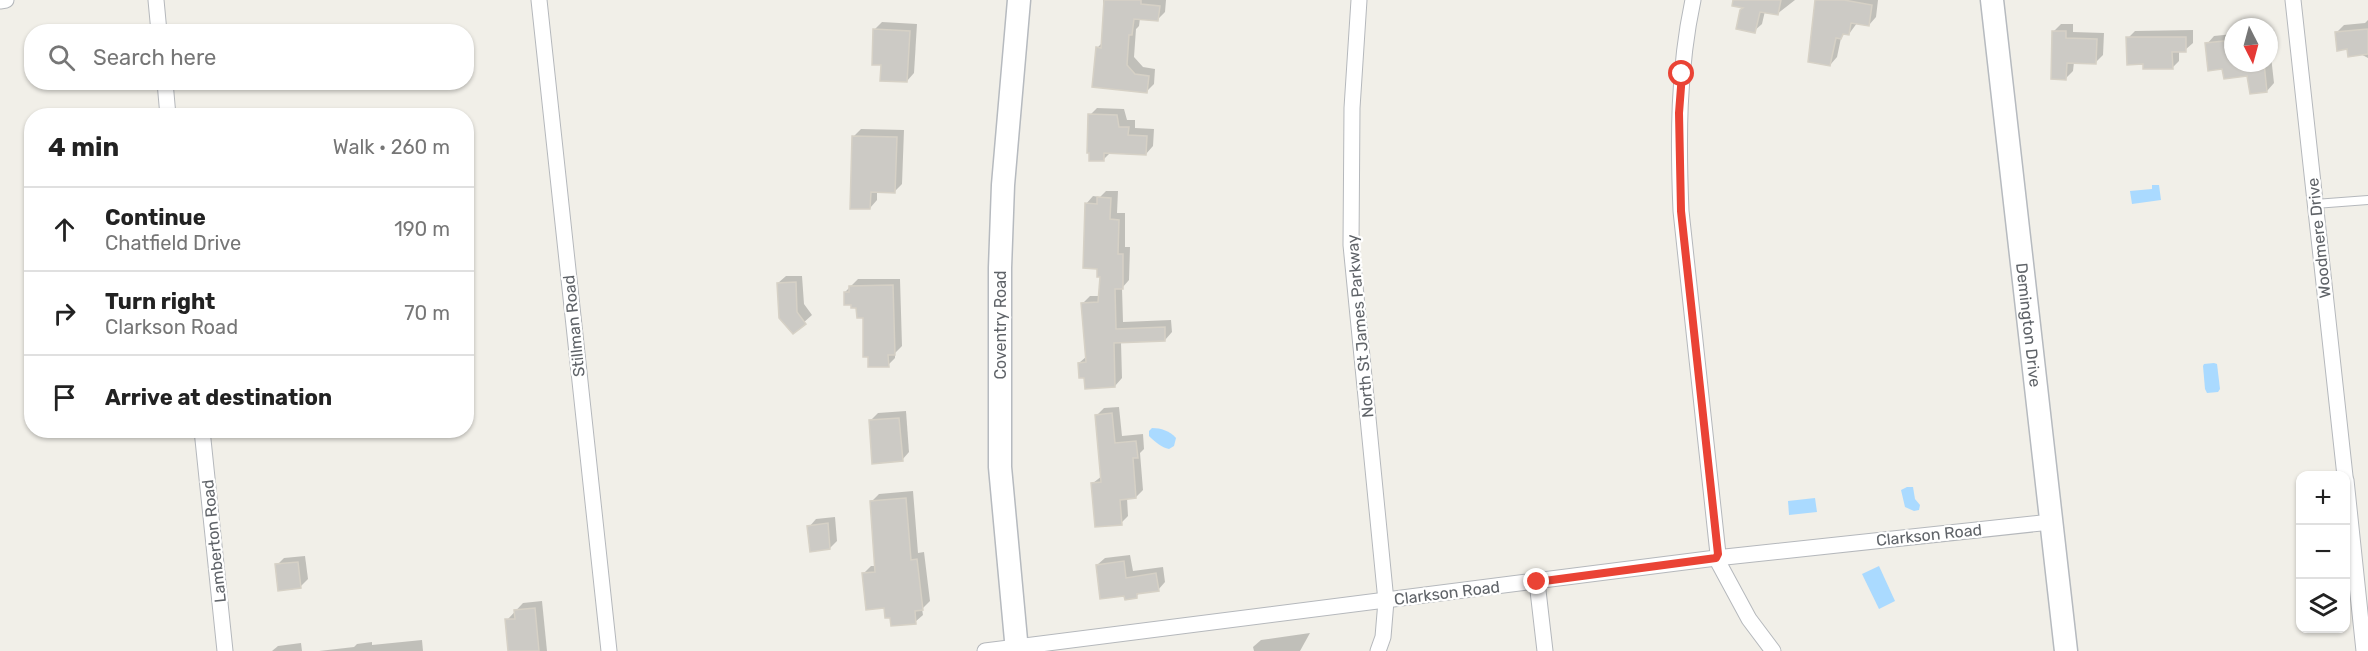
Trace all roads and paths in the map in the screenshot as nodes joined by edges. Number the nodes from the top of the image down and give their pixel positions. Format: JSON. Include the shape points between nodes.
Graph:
{"nodes":[{"id":1,"x":6,"y":0,"type":"edge"},
{"id":2,"x":156,"y":0,"type":"edge"},
{"id":3,"x":539,"y":0,"type":"edge"},
{"id":4,"x":1019,"y":0,"type":"edge"},
{"id":5,"x":1359,"y":0,"type":"edge"},
{"id":6,"x":1693,"y":0,"type":"edge"},
{"id":7,"x":1992,"y":0,"type":"edge"},
{"id":8,"x":2293,"y":0,"type":"edge"},
{"id":9,"x":0,"y":1,"type":"edge"},
{"id":10,"x":158,"y":24,"type":"edge"},
{"id":11,"x":166,"y":90,"type":"edge"},
{"id":12,"x":167,"y":108,"type":"edge"},
{"id":13,"x":2368,"y":200,"type":"edge"},
{"id":14,"x":2315,"y":204,"type":"junction"},
{"id":15,"x":203,"y":438,"type":"edge"},
{"id":16,"x":2344,"y":471,"type":"edge"},
{"id":17,"x":2350,"y":518,"type":"edge"},
{"id":18,"x":2051,"y":522,"type":"junction"},
{"id":19,"x":1716,"y":558,"type":"junction"},
{"id":20,"x":1537,"y":582,"type":"junction"},
{"id":21,"x":1386,"y":601,"type":"junction"},
{"id":22,"x":1016,"y":649,"type":"edge"},
{"id":23,"x":225,"y":651,"type":"edge"},
{"id":24,"x":609,"y":651,"type":"edge"},
{"id":25,"x":985,"y":651,"type":"edge"},
{"id":26,"x":1378,"y":651,"type":"edge"},
{"id":27,"x":1545,"y":651,"type":"edge"},
{"id":28,"x":1773,"y":651,"type":"edge"},
{"id":29,"x":2066,"y":651,"type":"edge"},
{"id":30,"x":2364,"y":651,"type":"edge"}],
"edges":[{"from":1,"to":9,"type":"street"},
{"from":2,"to":10,"type":"street"},
{"from":3,"to":24,"type":"street","name":"Stillman Road"},
{"from":4,"to":22,"type":"street","name":"Coventry Road","via":[[999,268],[1000,467]]},
{"from":5,"to":21,"type":"street","name":"North St James Parkway","via":[[1352,108],[1351,245]]},
{"from":6,"to":19,"type":"street","via":[[1679,113],[1681,199]]},
{"from":7,"to":18,"type":"street","name":"Demington Drive"},
{"from":8,"to":14,"type":"street","name":"Woodmere Drive"},
{"from":11,"to":12,"type":"street"},
{"from":13,"to":14,"type":"lane"},
{"from":14,"to":16,"type":"street","name":"Woodmere Drive"},
{"from":15,"to":23,"type":"street","name":"Lamberton Road"},
{"from":17,"to":30,"type":"street"},
{"from":18,"to":19,"type":"street","name":"Clarkson Road"},
{"from":18,"to":29,"type":"street","name":"Demington Drive"},
{"from":19,"to":20,"type":"street","name":"Clarkson Road"},
{"from":19,"to":28,"type":"street","via":[[1749,619]]},
{"from":20,"to":21,"type":"street","name":"Clarkson Road"},
{"from":20,"to":27,"type":"street"},
{"from":21,"to":22,"type":"street","name":"Clarkson Road"},
{"from":21,"to":26,"type":"street","name":"North St James Parkway"},
{"from":22,"to":25,"type":"street","name":"Clarkson Road"}]}
